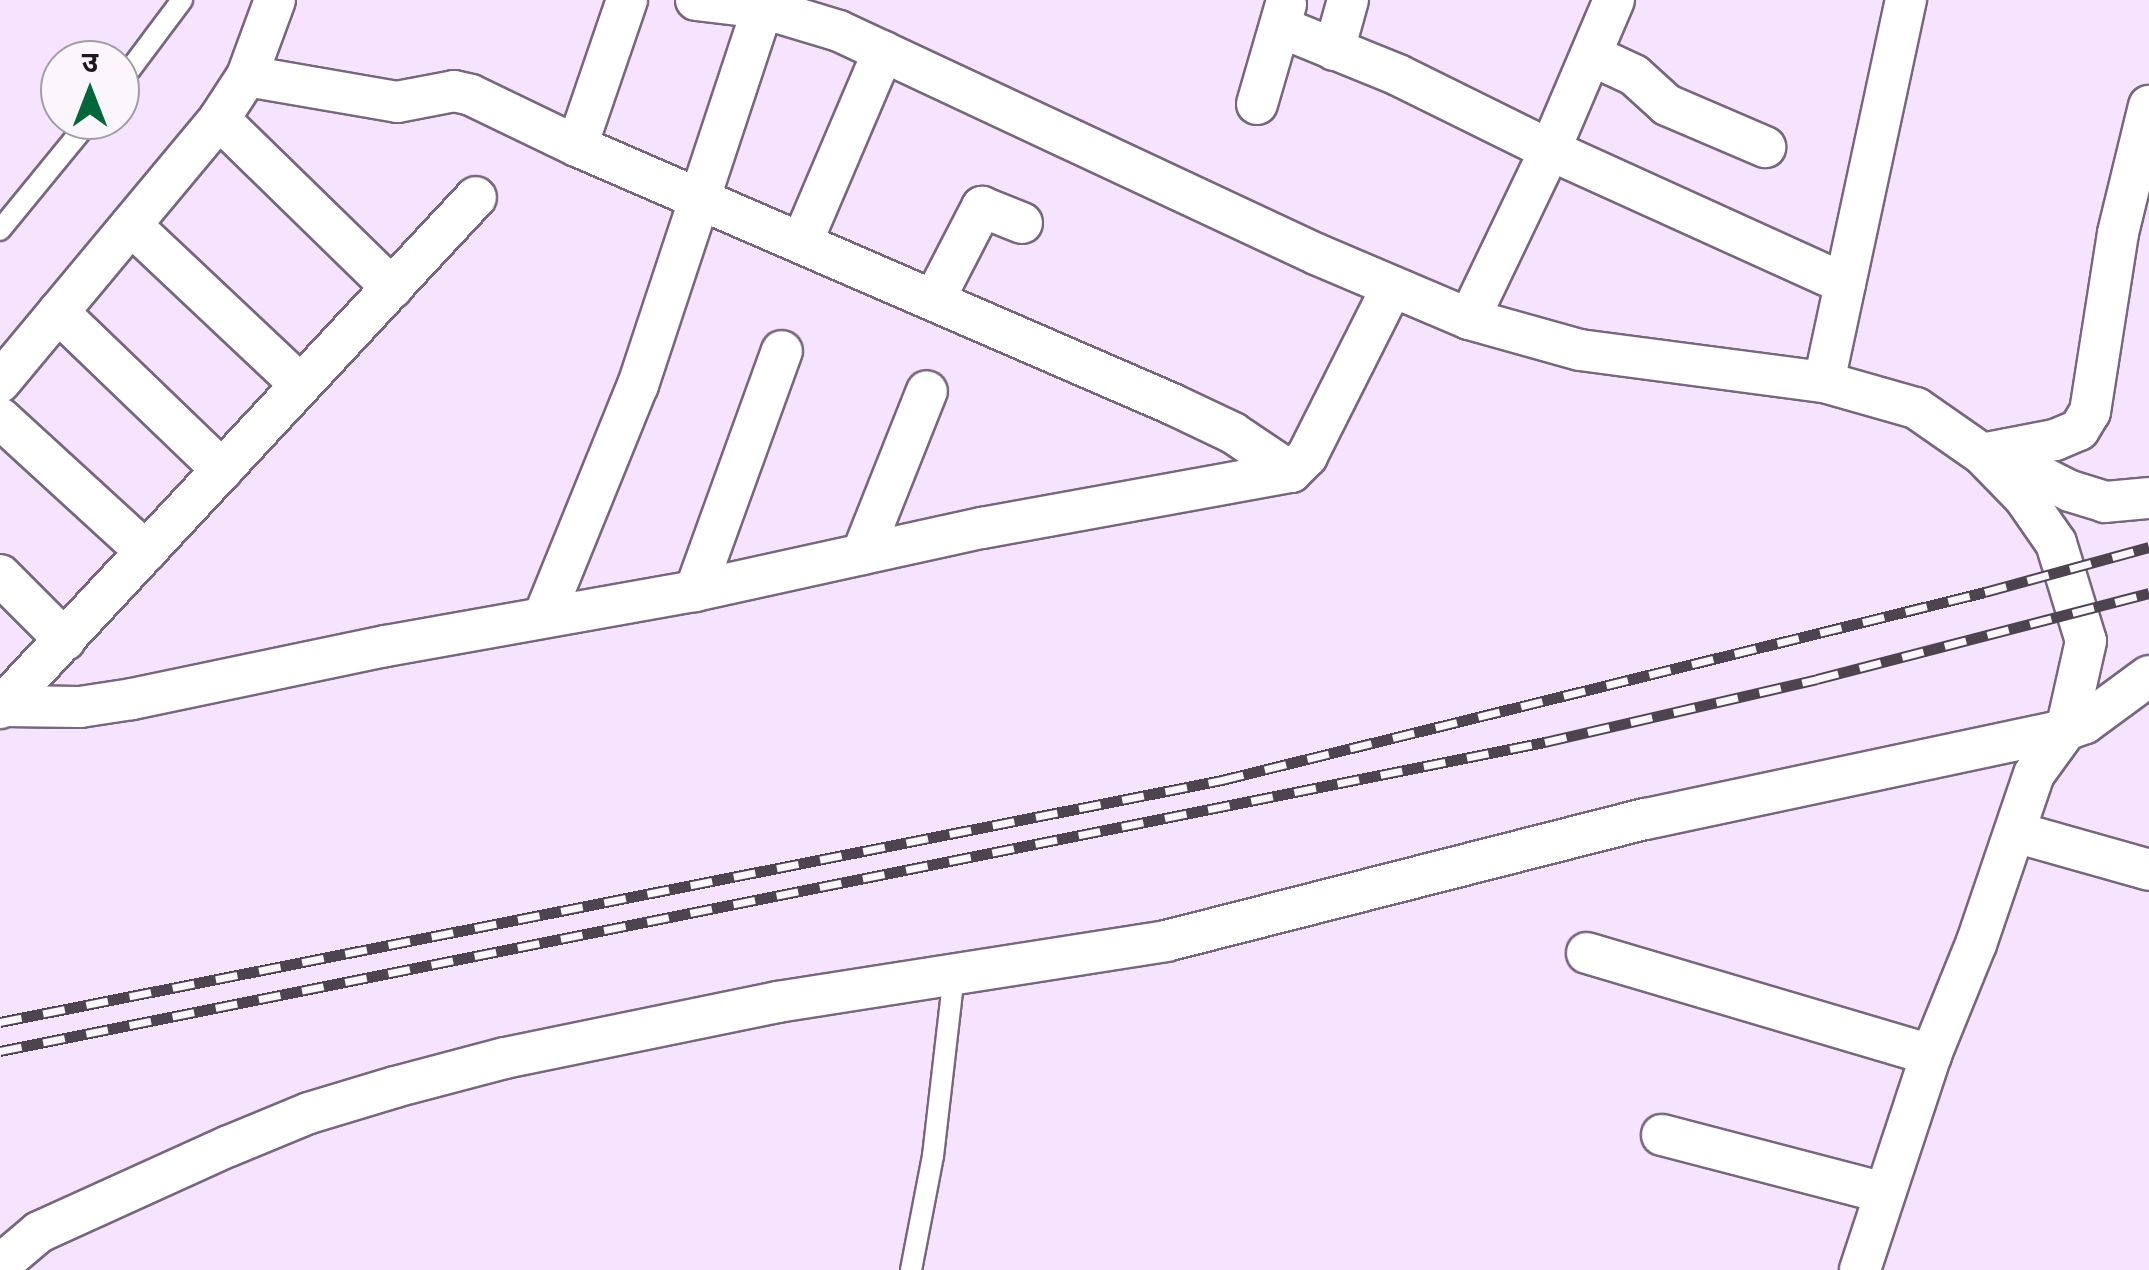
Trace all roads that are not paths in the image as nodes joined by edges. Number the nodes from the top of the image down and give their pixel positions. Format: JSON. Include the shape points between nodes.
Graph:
{"nodes":[{"id":1,"x":182,"y":0,"type":"edge"},
{"id":2,"x":276,"y":0,"type":"edge"},
{"id":3,"x":626,"y":0,"type":"edge"},
{"id":4,"x":696,"y":0,"type":"edge"},
{"id":5,"x":1348,"y":0,"type":"edge"},
{"id":6,"x":1614,"y":0,"type":"edge"},
{"id":7,"x":1906,"y":0,"type":"edge"},
{"id":8,"x":763,"y":8,"type":"junction"},
{"id":9,"x":1284,"y":13,"type":"edge"},
{"id":10,"x":1334,"y":50,"type":"junction"},
{"id":11,"x":883,"y":52,"type":"junction"},
{"id":12,"x":1591,"y":55,"type":"junction"},
{"id":13,"x":140,"y":56,"type":"edge"},
{"id":14,"x":247,"y":76,"type":"junction"},
{"id":15,"x":1257,"y":104,"type":"dead end"},
{"id":16,"x":2149,"y":106,"type":"edge"},
{"id":17,"x":219,"y":119,"type":"junction"},
{"id":18,"x":74,"y":140,"type":"edge"},
{"id":19,"x":577,"y":146,"type":"junction"},
{"id":20,"x":1765,"y":147,"type":"dead end"},
{"id":21,"x":1550,"y":150,"type":"junction"},
{"id":22,"x":476,"y":197,"type":"dead end"},
{"id":23,"x":699,"y":197,"type":"junction"},
{"id":24,"x":1022,"y":223,"type":"dead end"},
{"id":25,"x":130,"y":225,"type":"junction"},
{"id":26,"x":0,"y":230,"type":"edge"},
{"id":27,"x":802,"y":242,"type":"junction"},
{"id":28,"x":1845,"y":284,"type":"junction"},
{"id":29,"x":1392,"y":287,"type":"junction"},
{"id":30,"x":392,"y":288,"type":"junction"},
{"id":31,"x":934,"y":300,"type":"junction"},
{"id":32,"x":58,"y":312,"type":"junction"},
{"id":33,"x":1469,"y":319,"type":"junction"},
{"id":34,"x":782,"y":352,"type":"dead end"},
{"id":35,"x":0,"y":382,"type":"edge"},
{"id":36,"x":1824,"y":382,"type":"junction"},
{"id":37,"x":301,"y":385,"type":"junction"},
{"id":38,"x":927,"y":392,"type":"dead end"},
{"id":39,"x":0,"y":418,"type":"edge"},
{"id":40,"x":1995,"y":451,"type":"junction"},
{"id":41,"x":222,"y":470,"type":"junction"},
{"id":42,"x":1291,"y":472,"type":"junction"},
{"id":43,"x":2149,"y":498,"type":"edge"},
{"id":44,"x":146,"y":552,"type":"junction"},
{"id":45,"x":862,"y":554,"type":"junction"},
{"id":46,"x":0,"y":575,"type":"edge"},
{"id":47,"x":695,"y":591,"type":"junction"},
{"id":48,"x":544,"y":616,"type":"junction"},
{"id":49,"x":65,"y":640,"type":"junction"},
{"id":50,"x":2149,"y":676,"type":"edge"},
{"id":51,"x":2,"y":707,"type":"edge"},
{"id":52,"x":2066,"y":730,"type":"junction"},
{"id":53,"x":2016,"y":832,"type":"junction"},
{"id":54,"x":2149,"y":870,"type":"edge"},
{"id":55,"x":1587,"y":953,"type":"dead end"},
{"id":56,"x":954,"y":974,"type":"junction"},
{"id":57,"x":1931,"y":1055,"type":"junction"},
{"id":58,"x":1662,"y":1134,"type":"dead end"},
{"id":59,"x":1885,"y":1193,"type":"junction"},
{"id":60,"x":0,"y":1265,"type":"edge"},
{"id":61,"x":911,"y":1270,"type":"edge"},
{"id":62,"x":1860,"y":1270,"type":"edge"}],
"edges":[{"from":1,"to":13,"type":"lane"},
{"from":2,"to":14,"type":"street"},
{"from":3,"to":19,"type":"street"},
{"from":4,"to":8,"type":"street"},
{"from":5,"to":10,"type":"street"},
{"from":6,"to":12,"type":"street"},
{"from":7,"to":28,"type":"street"},
{"from":8,"to":11,"type":"street"},
{"from":8,"to":23,"type":"street"},
{"from":9,"to":10,"type":"street"},
{"from":9,"to":15,"type":"street"},
{"from":10,"to":21,"type":"street"},
{"from":11,"to":27,"type":"street"},
{"from":11,"to":29,"type":"street"},
{"from":12,"to":20,"type":"street","via":[[1634,75],[1668,105]]},
{"from":12,"to":21,"type":"street"},
{"from":14,"to":17,"type":"street"},
{"from":14,"to":19,"type":"street","via":[[398,102],[454,90]]},
{"from":16,"to":40,"type":"street","via":[[2118,233],[2090,412],[2079,430],[2055,440]]},
{"from":17,"to":25,"type":"street"},
{"from":17,"to":30,"type":"street"},
{"from":18,"to":26,"type":"lane"},
{"from":19,"to":23,"type":"street"},
{"from":21,"to":28,"type":"street"},
{"from":21,"to":33,"type":"street"},
{"from":22,"to":30,"type":"street"},
{"from":23,"to":27,"type":"street"},
{"from":23,"to":48,"type":"street","via":[[638,385]]},
{"from":24,"to":31,"type":"street","via":[[982,208]]},
{"from":25,"to":32,"type":"street"},
{"from":25,"to":37,"type":"street"},
{"from":27,"to":31,"type":"street"},
{"from":28,"to":36,"type":"street"},
{"from":29,"to":33,"type":"street"},
{"from":29,"to":42,"type":"street","via":[[1308,456]]},
{"from":30,"to":37,"type":"street"},
{"from":31,"to":42,"type":"street","via":[[1233,433]]},
{"from":32,"to":35,"type":"street"},
{"from":32,"to":41,"type":"street"},
{"from":33,"to":36,"type":"street","via":[[1580,350]]},
{"from":34,"to":47,"type":"street"},
{"from":36,"to":40,"type":"street","via":[[1916,408]]},
{"from":37,"to":41,"type":"street"},
{"from":38,"to":45,"type":"street"},
{"from":39,"to":44,"type":"street"},
{"from":40,"to":43,"type":"street","via":[[2105,502]]},
{"from":40,"to":52,"type":"street","via":[[2056,543],[2086,641]]},
{"from":41,"to":44,"type":"street"},
{"from":42,"to":45,"type":"street"},
{"from":44,"to":49,"type":"street"},
{"from":45,"to":47,"type":"street"},
{"from":46,"to":49,"type":"street"},
{"from":47,"to":48,"type":"street"},
{"from":48,"to":51,"type":"street","via":[[132,699]]},
{"from":49,"to":51,"type":"street"},
{"from":50,"to":52,"type":"street"},
{"from":52,"to":53,"type":"street","via":[[2034,774]]},
{"from":52,"to":56,"type":"street","via":[[1646,820],[1166,942]]},
{"from":53,"to":54,"type":"street"},
{"from":53,"to":57,"type":"street"},
{"from":55,"to":57,"type":"street"},
{"from":56,"to":60,"type":"street","via":[[505,1058],[309,1113],[38,1232]]},
{"from":56,"to":61,"type":"lane"},
{"from":57,"to":59,"type":"street"},
{"from":58,"to":59,"type":"street"},
{"from":59,"to":62,"type":"street"}]}
